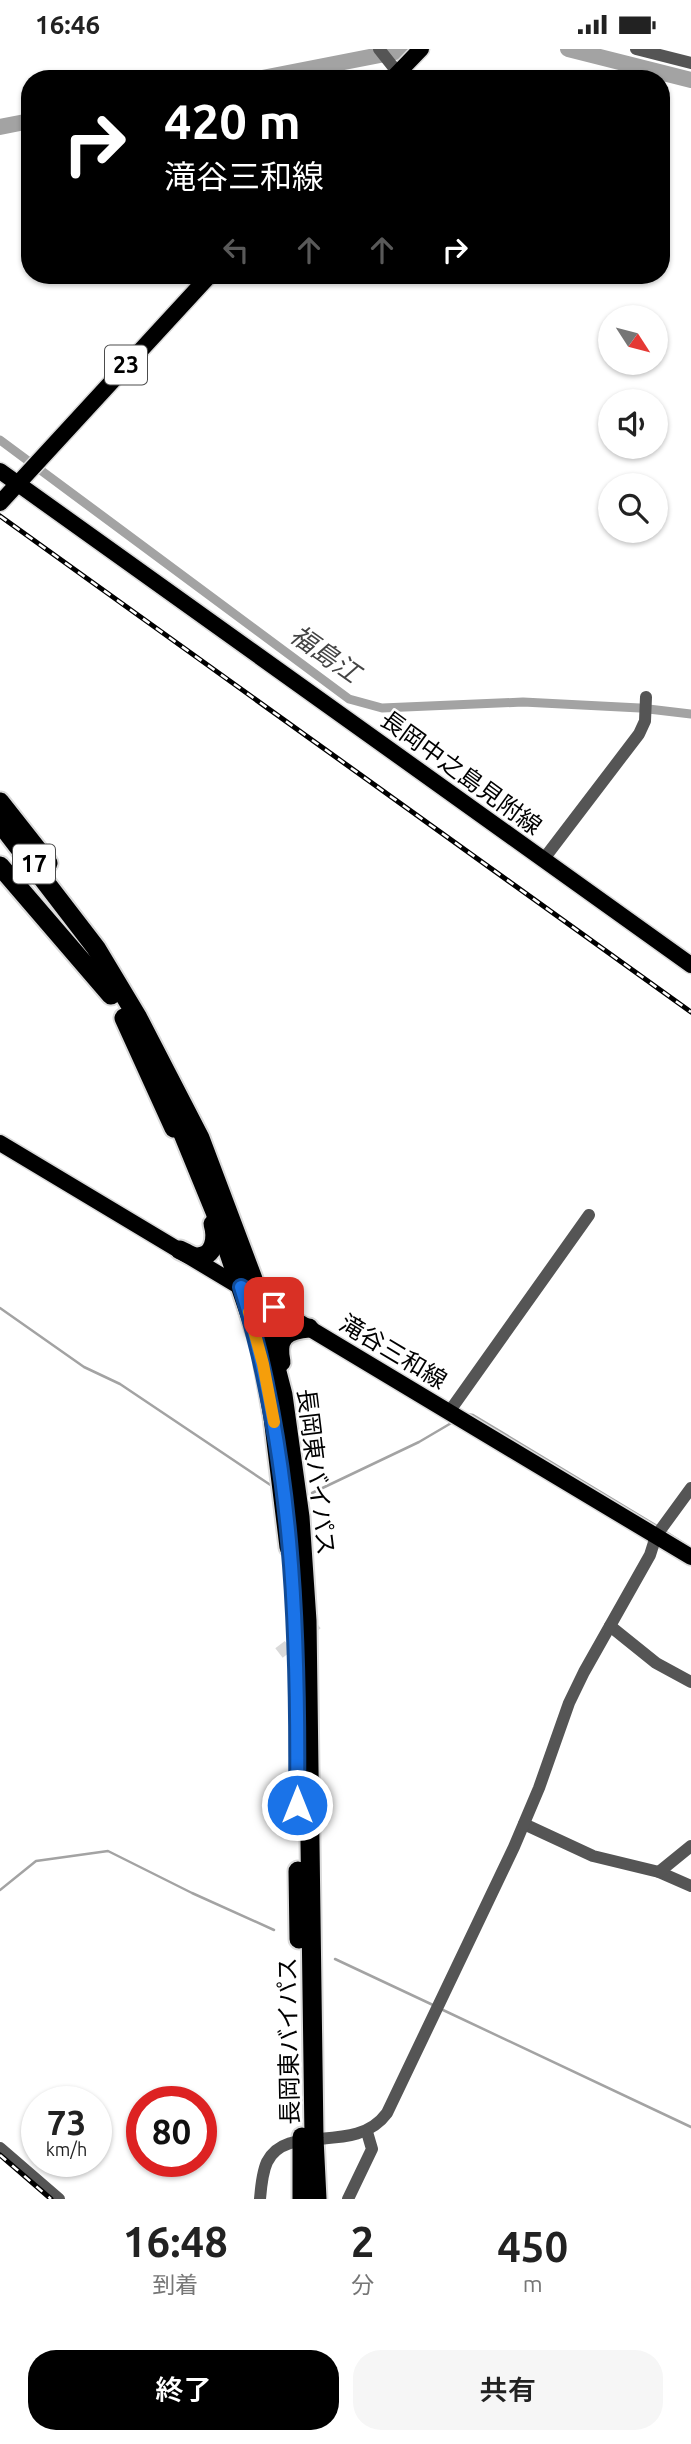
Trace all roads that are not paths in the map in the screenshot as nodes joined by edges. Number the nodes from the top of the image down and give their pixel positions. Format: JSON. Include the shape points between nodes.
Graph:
{"nodes":[{"id":1,"x":379,"y":49,"type":"edge"},
{"id":2,"x":421,"y":49,"type":"edge"},
{"id":3,"x":636,"y":49,"type":"edge"},
{"id":4,"x":691,"y":63,"type":"edge"},
{"id":5,"x":391,"y":70,"type":"edge"},
{"id":6,"x":401,"y":70,"type":"edge"},
{"id":7,"x":202,"y":284,"type":"edge"},
{"id":8,"x":0,"y":471,"type":"edge"},
{"id":9,"x":23,"y":479,"type":"junction"},
{"id":10,"x":0,"y":503,"type":"edge"},
{"id":11,"x":646,"y":699,"type":"dead end"},
{"id":12,"x":0,"y":801,"type":"edge"},
{"id":13,"x":0,"y":823,"type":"edge"},
{"id":14,"x":0,"y":841,"type":"edge"},
{"id":15,"x":543,"y":860,"type":"junction"},
{"id":16,"x":0,"y":866,"type":"edge"},
{"id":17,"x":61,"y":909,"type":"junction"},
{"id":18,"x":691,"y":965,"type":"edge"},
{"id":19,"x":123,"y":1008,"type":"junction"},
{"id":20,"x":0,"y":1143,"type":"edge"},
{"id":21,"x":589,"y":1215,"type":"dead end"},
{"id":22,"x":180,"y":1250,"type":"junction"},
{"id":23,"x":241,"y":1287,"type":"junction"},
{"id":24,"x":259,"y":1298,"type":"junction"},
{"id":25,"x":309,"y":1328,"type":"junction"},
{"id":26,"x":449,"y":1412,"type":"junction"},
{"id":27,"x":691,"y":1488,"type":"edge"},
{"id":28,"x":656,"y":1536,"type":"junction"},
{"id":29,"x":691,"y":1557,"type":"edge"},
{"id":30,"x":307,"y":1621,"type":"junction"},
{"id":31,"x":610,"y":1626,"type":"junction"},
{"id":32,"x":691,"y":1682,"type":"edge"},
{"id":33,"x":524,"y":1823,"type":"junction"},
{"id":34,"x":691,"y":1846,"type":"edge"},
{"id":35,"x":659,"y":1872,"type":"junction"},
{"id":36,"x":691,"y":1886,"type":"edge"},
{"id":37,"x":367,"y":2132,"type":"junction"},
{"id":38,"x":308,"y":2139,"type":"junction"},
{"id":39,"x":0,"y":2148,"type":"edge"},
{"id":40,"x":59,"y":2199,"type":"edge"},
{"id":41,"x":260,"y":2199,"type":"edge"},
{"id":42,"x":302,"y":2199,"type":"edge"},
{"id":43,"x":317,"y":2199,"type":"edge"},
{"id":44,"x":348,"y":2199,"type":"edge"}],
"edges":[{"from":1,"to":5,"type":"street"},
{"from":2,"to":6,"type":"main road"},
{"from":3,"to":4,"type":"street"},
{"from":7,"to":9,"type":"main road","number":"23"},
{"from":8,"to":9,"type":"main road","name":"長岡中之島見附線"},
{"from":9,"to":10,"type":"main road","number":"23"},
{"from":9,"to":15,"type":"main road","name":"長岡中之島見附線"},
{"from":11,"to":15,"type":"street","via":[[639,734]]},
{"from":12,"to":17,"type":"highway","via":[[28,835]]},
{"from":13,"to":17,"type":"highway","number":"17"},
{"from":14,"to":17,"type":"highway","number":"17"},
{"from":15,"to":18,"type":"main road","name":"長岡中之島見附線"},
{"from":16,"to":17,"type":"highway"},
{"from":17,"to":19,"type":"highway"},
{"from":17,"to":19,"type":"highway","via":[[109,959]]},
{"from":19,"to":22,"type":"highway","via":[[215,1229],[215,1243],[207,1254],[198,1257]]},
{"from":19,"to":23,"type":"highway","name":"長岡東バイパス","via":[[173,1108]]},
{"from":19,"to":24,"type":"highway","name":"長岡東バイパス","via":[[201,1138]]},
{"from":20,"to":22,"type":"main road","name":"滝谷三和線"},
{"from":21,"to":26,"type":"street"},
{"from":22,"to":23,"type":"main road","name":"滝谷三和線"},
{"from":23,"to":24,"type":"main road","name":"滝谷三和線"},
{"from":23,"to":38,"type":"highway","name":"長岡東バイパス","via":[[263,1364],[289,1539]]},
{"from":24,"to":25,"type":"main road","name":"滝谷三和線"},
{"from":24,"to":30,"type":"highway","name":"長岡東バイパス","via":[[292,1446]]},
{"from":25,"to":26,"type":"main road","name":"滝谷三和線"},
{"from":25,"to":30,"type":"highway","via":[[288,1332],[279,1348],[299,1460],[307,1550]]},
{"from":26,"to":28,"type":"main road","name":"滝谷三和線"},
{"from":27,"to":28,"type":"street"},
{"from":28,"to":29,"type":"main road","name":"滝谷三和線"},
{"from":28,"to":31,"type":"street"},
{"from":30,"to":38,"type":"highway","name":"長岡東バイパス"},
{"from":31,"to":32,"type":"street","via":[[656,1663]]},
{"from":31,"to":33,"type":"street","via":[[569,1703]]},
{"from":33,"to":35,"type":"street","via":[[593,1856]]},
{"from":33,"to":37,"type":"street","via":[[392,2105]]},
{"from":34,"to":35,"type":"street"},
{"from":35,"to":36,"type":"street"},
{"from":37,"to":38,"type":"street"},
{"from":37,"to":44,"type":"street","via":[[372,2149]]},
{"from":38,"to":41,"type":"street","via":[[278,2149],[269,2158]]},
{"from":38,"to":42,"type":"highway","name":"長岡東バイパス"},
{"from":38,"to":43,"type":"highway","name":"長岡東バイパス"},
{"from":39,"to":40,"type":"street"}]}
